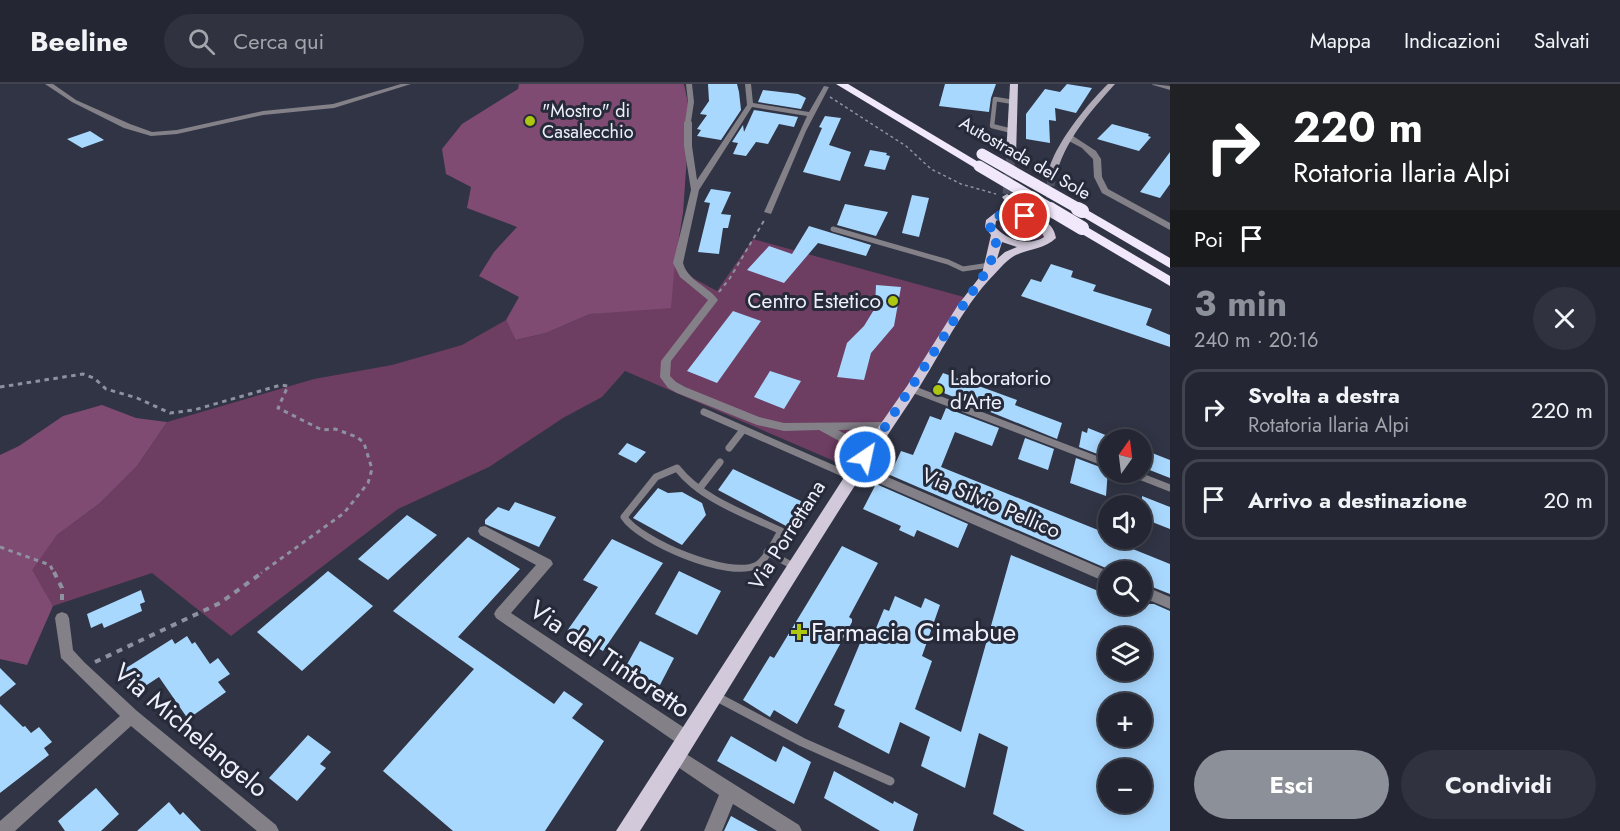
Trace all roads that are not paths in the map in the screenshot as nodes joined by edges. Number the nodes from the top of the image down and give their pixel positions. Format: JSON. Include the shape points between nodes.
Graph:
{"nodes":[{"id":1,"x":48,"y":84,"type":"edge"},
{"id":2,"x":408,"y":84,"type":"edge"},
{"id":3,"x":689,"y":84,"type":"edge"},
{"id":4,"x":748,"y":84,"type":"edge"},
{"id":5,"x":841,"y":84,"type":"edge"},
{"id":6,"x":861,"y":84,"type":"edge"},
{"id":7,"x":1014,"y":84,"type":"edge"},
{"id":8,"x":1112,"y":84,"type":"edge"},
{"id":9,"x":1155,"y":84,"type":"edge"},
{"id":10,"x":1170,"y":88,"type":"edge"},
{"id":11,"x":825,"y":90,"type":"road end"},
{"id":12,"x":1013,"y":102,"type":"junction"},
{"id":13,"x":750,"y":105,"type":"junction"},
{"id":14,"x":812,"y":115,"type":"junction"},
{"id":15,"x":688,"y":122,"type":"joint"},
{"id":16,"x":1012,"y":131,"type":"junction"},
{"id":17,"x":955,"y":138,"type":"dead end"},
{"id":18,"x":1070,"y":138,"type":"junction"},
{"id":19,"x":978,"y":156,"type":"junction"},
{"id":20,"x":1011,"y":156,"type":"tunnel mouth"},
{"id":21,"x":1051,"y":179,"type":"tunnel mouth"},
{"id":22,"x":694,"y":189,"type":"junction"},
{"id":23,"x":768,"y":212,"type":"road end"},
{"id":24,"x":999,"y":215,"type":"junction"},
{"id":25,"x":1028,"y":217,"type":"junction"},
{"id":26,"x":1170,"y":227,"type":"edge"},
{"id":27,"x":833,"y":229,"type":"dead end"},
{"id":28,"x":997,"y":234,"type":"junction"},
{"id":29,"x":1032,"y":244,"type":"junction"},
{"id":30,"x":1170,"y":264,"type":"edge"},
{"id":31,"x":990,"y":265,"type":"junction"},
{"id":32,"x":983,"y":280,"type":"junction"},
{"id":33,"x":1170,"y":282,"type":"edge"},
{"id":34,"x":912,"y":389,"type":"junction"},
{"id":35,"x":704,"y":412,"type":"dead end"},
{"id":36,"x":815,"y":425,"type":"junction"},
{"id":37,"x":886,"y":425,"type":"junction"},
{"id":38,"x":743,"y":430,"type":"junction"},
{"id":39,"x":729,"y":448,"type":"dead end"},
{"id":40,"x":1098,"y":460,"type":"edge"},
{"id":41,"x":720,"y":462,"type":"dead end"},
{"id":42,"x":858,"y":468,"type":"junction"},
{"id":43,"x":1152,"y":481,"type":"edge"},
{"id":44,"x":1170,"y":488,"type":"edge"},
{"id":45,"x":699,"y":489,"type":"junction"},
{"id":46,"x":485,"y":531,"type":"dead end"},
{"id":47,"x":767,"y":552,"type":"junction"},
{"id":48,"x":795,"y":567,"type":"junction"},
{"id":49,"x":1098,"y":573,"type":"edge"},
{"id":50,"x":1152,"y":595,"type":"edge"},
{"id":51,"x":1170,"y":603,"type":"edge"},
{"id":52,"x":62,"y":618,"type":"road end"},
{"id":53,"x":715,"y":696,"type":"junction"},
{"id":54,"x":131,"y":716,"type":"junction"},
{"id":55,"x":681,"y":747,"type":"junction"},
{"id":56,"x":890,"y":780,"type":"dead end"},
{"id":57,"x":729,"y":792,"type":"junction"},
{"id":58,"x":2,"y":831,"type":"edge"},
{"id":59,"x":270,"y":831,"type":"edge"},
{"id":60,"x":627,"y":831,"type":"edge"},
{"id":61,"x":712,"y":831,"type":"edge"},
{"id":62,"x":793,"y":831,"type":"edge"}],
"edges":[{"from":1,"to":2,"type":"street","via":[[127,126],[151,134],[263,113],[334,106]]},
{"from":3,"to":15,"type":"street"},
{"from":4,"to":13,"type":"street"},
{"from":5,"to":19,"type":"highway","name":"Autostrada del Sole"},
{"from":6,"to":17,"type":"highway","name":"Autostrada del Sole"},
{"from":7,"to":12,"type":"main road"},
{"from":8,"to":18,"type":"main road","via":[[1096,98]]},
{"from":9,"to":10,"type":"street"},
{"from":11,"to":14,"type":"street"},
{"from":12,"to":16,"type":"main road"},
{"from":12,"to":16,"type":"lane","via":[[995,99],[992,126]]},
{"from":13,"to":14,"type":"street"},
{"from":13,"to":22,"type":"street"},
{"from":14,"to":23,"type":"street"},
{"from":15,"to":22,"type":"street"},
{"from":16,"to":20,"type":"main road"},
{"from":18,"to":21,"type":"main road","via":[[1057,158]]},
{"from":18,"to":26,"type":"street","via":[[1098,156],[1100,186],[1105,191]]},
{"from":19,"to":30,"type":"highway","name":"Autostrada del Sole","bridge":true,"via":[[1082,211]]},
{"from":19,"to":33,"type":"highway","name":"Autostrada del Sole","bridge":true,"via":[[1082,228]]},
{"from":22,"to":36,"type":"street","via":[[679,269],[713,300],[666,361],[665,377],[681,390],[768,424]]},
{"from":24,"to":25,"type":"main road"},
{"from":24,"to":25,"type":"main road","via":[[1007,196]]},
{"from":24,"to":28,"type":"main road","name":"Via Porrettana","via":[[989,224]]},
{"from":25,"to":29,"type":"main road","name":"Via Porrettana","via":[[1048,222],[1048,240]]},
{"from":27,"to":31,"type":"lane","via":[[963,269]]},
{"from":28,"to":29,"type":"main road","via":[[1016,243]]},
{"from":28,"to":31,"type":"main road","name":"Via Porrettana"},
{"from":29,"to":32,"type":"main road","name":"Via Porrettana","via":[[1009,254]]},
{"from":31,"to":32,"type":"main road","name":"Via Porrettana"},
{"from":32,"to":34,"type":"main road","name":"Via Porrettana"},
{"from":34,"to":37,"type":"main road","name":"Via Porrettana"},
{"from":34,"to":40,"type":"lane"},
{"from":35,"to":38,"type":"lane"},
{"from":36,"to":37,"type":"street"},
{"from":36,"to":42,"type":"street","via":[[857,446]]},
{"from":37,"to":42,"type":"main road","name":"Via Porrettana"},
{"from":38,"to":39,"type":"lane"},
{"from":38,"to":42,"type":"lane"},
{"from":41,"to":45,"type":"lane"},
{"from":42,"to":48,"type":"main road","name":"Via Porrettana"},
{"from":42,"to":49,"type":"street","name":"Via Silvio Pellico"},
{"from":43,"to":44,"type":"lane"},
{"from":45,"to":47,"type":"lane","via":[[782,531]]},
{"from":45,"to":47,"type":"lane","via":[[682,477],[677,468],[656,477],[624,516],[630,527],[705,563],[751,567],[758,565]]},
{"from":46,"to":55,"type":"street","name":"Via del Tintoretto","via":[[546,564],[501,614]]},
{"from":47,"to":48,"type":"lane"},
{"from":48,"to":53,"type":"main road","name":"Via Porrettana"},
{"from":50,"to":51,"type":"street"},
{"from":52,"to":54,"type":"street","name":"Via Michelangelo","via":[[66,653]]},
{"from":53,"to":55,"type":"main road","name":"Via Porrettana"},
{"from":53,"to":56,"type":"lane"},
{"from":54,"to":58,"type":"street"},
{"from":54,"to":59,"type":"street","name":"Via Michelangelo"},
{"from":55,"to":57,"type":"street"},
{"from":55,"to":60,"type":"main road","name":"Via Porrettana"},
{"from":57,"to":61,"type":"street"},
{"from":57,"to":62,"type":"street"}]}
